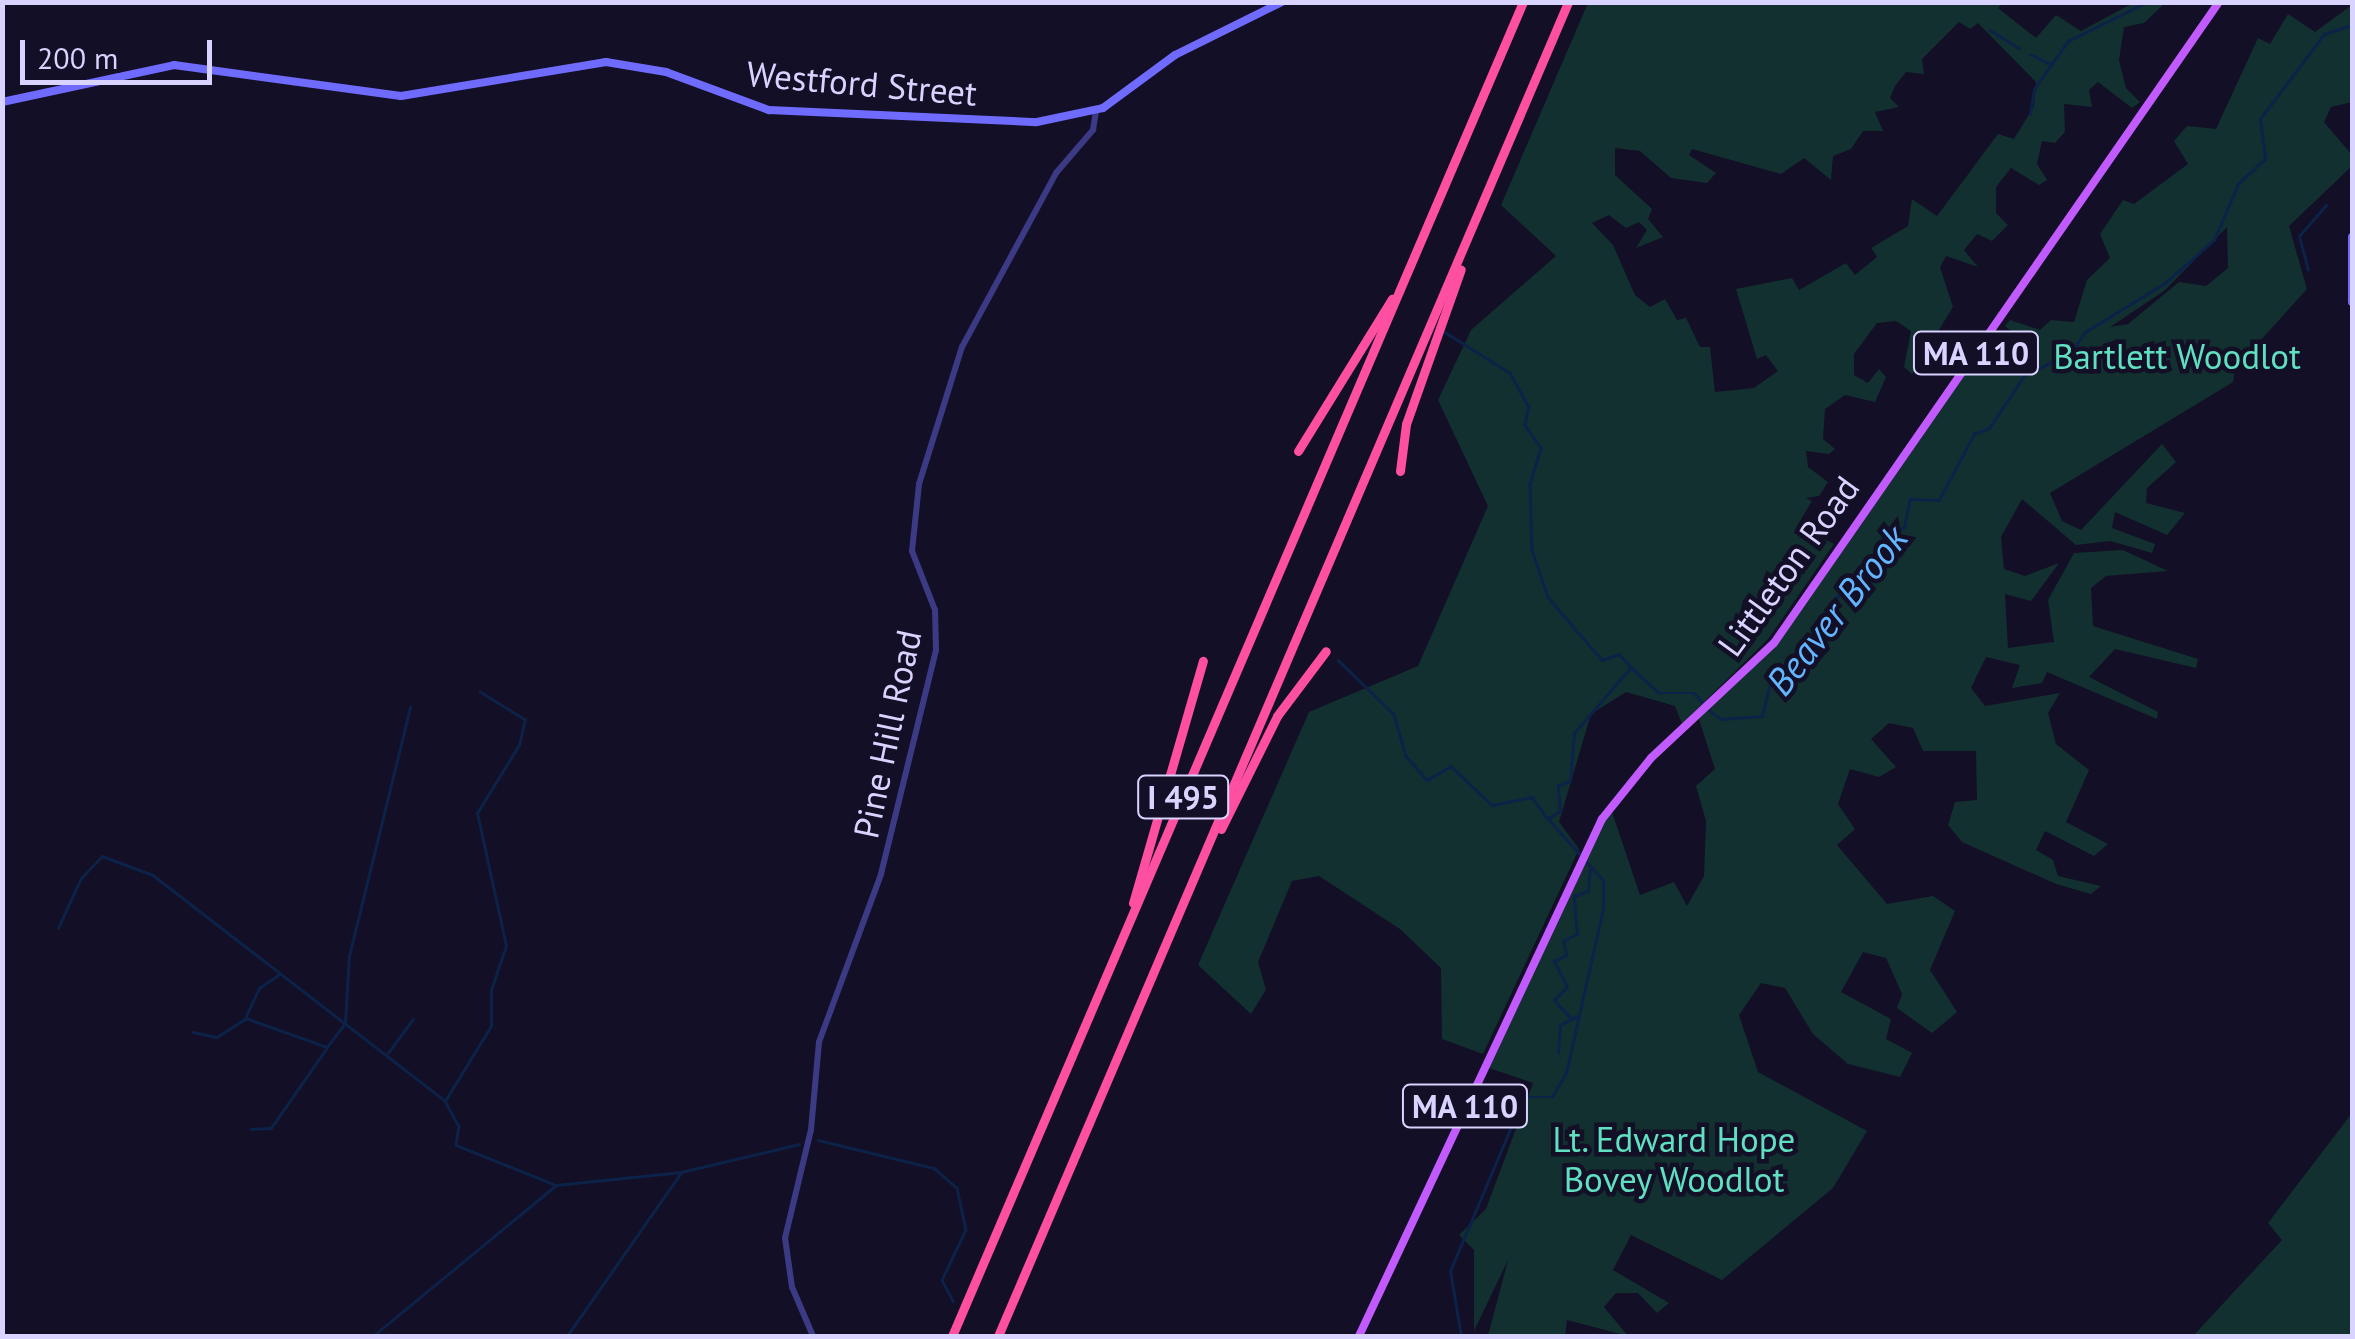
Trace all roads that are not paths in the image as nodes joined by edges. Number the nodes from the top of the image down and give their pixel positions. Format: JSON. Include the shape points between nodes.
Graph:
{"nodes":[{"id":1,"x":1282,"y":2,"type":"edge"},
{"id":2,"x":1523,"y":2,"type":"edge"},
{"id":3,"x":1568,"y":2,"type":"edge"},
{"id":4,"x":2220,"y":2,"type":"edge"},
{"id":5,"x":2,"y":102,"type":"edge"},
{"id":6,"x":1096,"y":112,"type":"junction"},
{"id":7,"x":1481,"y":210,"type":"junction"},
{"id":8,"x":2352,"y":237,"type":"edge"},
{"id":9,"x":1415,"y":257,"type":"junction"},
{"id":10,"x":2352,"y":302,"type":"edge"},
{"id":11,"x":1298,"y":452,"type":"dead end"},
{"id":12,"x":1400,"y":471,"type":"dead end"},
{"id":13,"x":1326,"y":651,"type":"dead end"},
{"id":14,"x":1203,"y":661,"type":"dead end"},
{"id":15,"x":1181,"y":908,"type":"junction"},
{"id":16,"x":1128,"y":927,"type":"junction"},
{"id":17,"x":813,"y":1336,"type":"edge"},
{"id":18,"x":952,"y":1336,"type":"edge"},
{"id":19,"x":998,"y":1336,"type":"edge"},
{"id":20,"x":1358,"y":1336,"type":"edge"}],
"edges":[{"from":1,"to":6,"type":"main road","name":"Westford Street","via":[[1176,55]]},
{"from":2,"to":9,"type":"highway","number":"I 495"},
{"from":3,"to":7,"type":"highway","number":"I 495"},
{"from":4,"to":20,"type":"main road","name":"Littleton Road","number":"MA 110","via":[[1785,627],[1723,696],[1642,767],[1593,833]]},
{"from":5,"to":6,"type":"main road","name":"Westford Street","via":[[174,65],[402,96],[606,62],[666,72],[769,110],[1005,122]]},
{"from":6,"to":17,"type":"street","name":"Pine Hill Road","via":[[1093,130],[1056,173],[962,347],[919,484],[912,551],[935,610],[936,650],[884,866],[819,1042],[811,1130],[786,1238],[792,1287]]},
{"from":7,"to":12,"type":"highway","via":[[1406,424]]},
{"from":7,"to":15,"type":"highway","number":"I 495"},
{"from":8,"to":10,"type":"main road"},
{"from":9,"to":11,"type":"highway"},
{"from":9,"to":16,"type":"highway","number":"I 495"},
{"from":13,"to":15,"type":"highway","via":[[1277,716]]},
{"from":14,"to":16,"type":"highway"},
{"from":15,"to":19,"type":"highway","number":"I 495"},
{"from":16,"to":18,"type":"highway","number":"I 495"}]}
